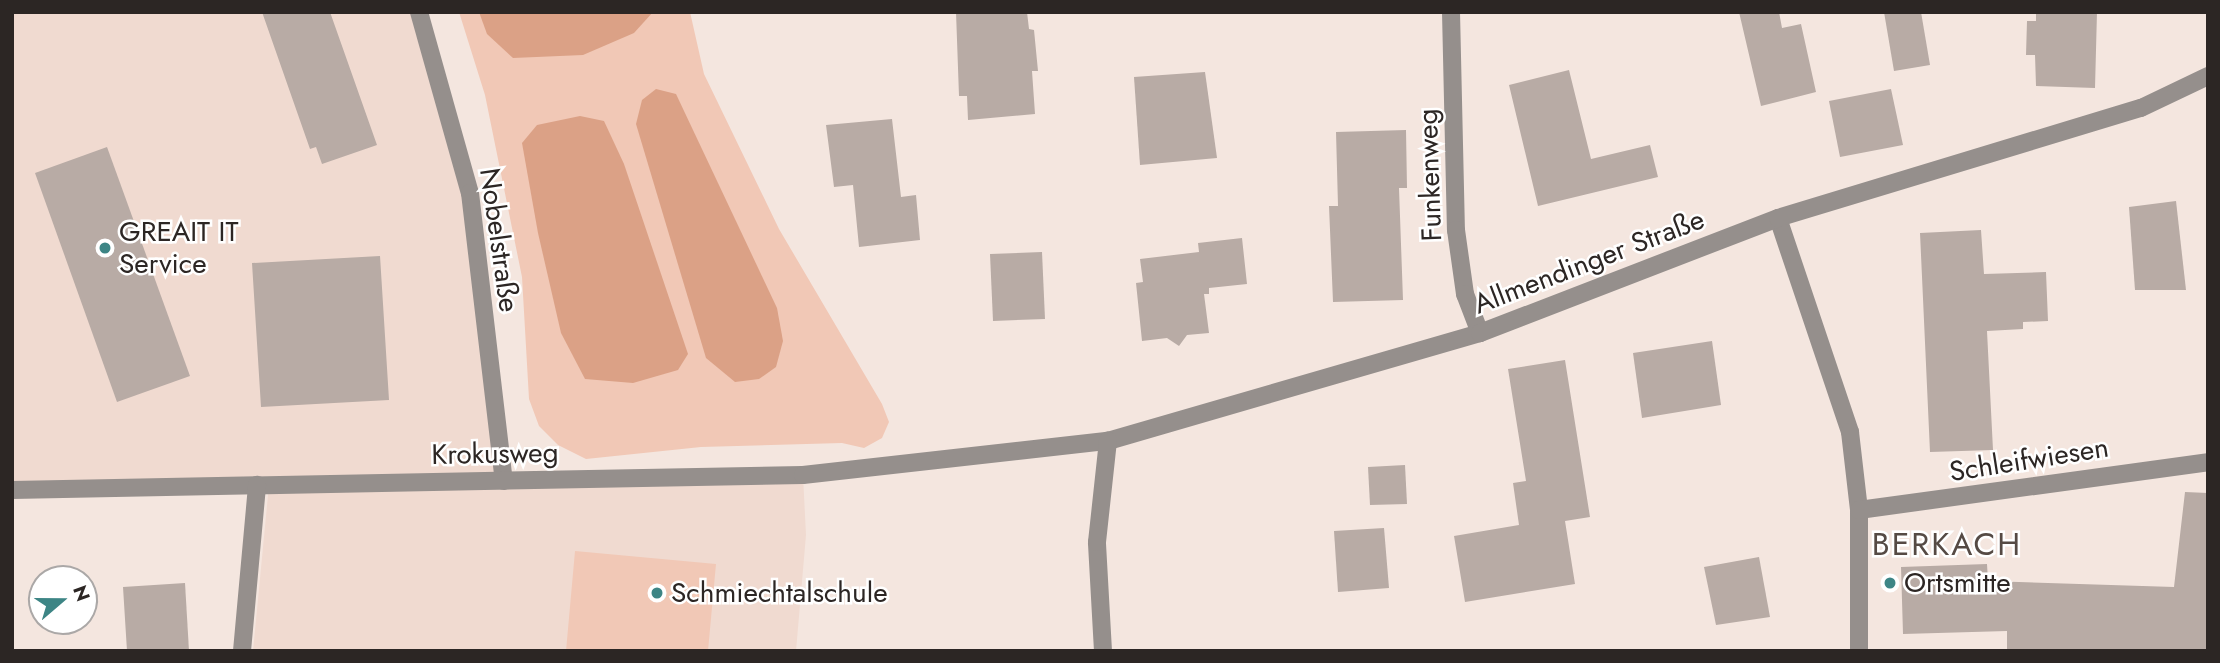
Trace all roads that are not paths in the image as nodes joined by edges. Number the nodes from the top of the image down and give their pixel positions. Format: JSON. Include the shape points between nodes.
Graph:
{"nodes":[{"id":1,"x":419,"y":12,"type":"edge"},
{"id":2,"x":1451,"y":12,"type":"edge"},
{"id":3,"x":2208,"y":76,"type":"edge"},
{"id":4,"x":1778,"y":218,"type":"junction"},
{"id":5,"x":1480,"y":333,"type":"junction"},
{"id":6,"x":1108,"y":441,"type":"junction"},
{"id":7,"x":978,"y":456,"type":"joint"},
{"id":8,"x":2208,"y":461,"type":"edge"},
{"id":9,"x":504,"y":481,"type":"junction"},
{"id":10,"x":257,"y":485,"type":"junction"},
{"id":11,"x":12,"y":490,"type":"edge"},
{"id":12,"x":1859,"y":510,"type":"junction"},
{"id":13,"x":242,"y":651,"type":"edge"},
{"id":14,"x":1103,"y":651,"type":"edge"},
{"id":15,"x":1859,"y":651,"type":"edge"}],
"edges":[{"from":1,"to":9,"type":"street","name":"Nobelstraße","via":[[470,193]]},
{"from":2,"to":5,"type":"street","name":"Funkenweg","via":[[1456,230],[1465,294]]},
{"from":3,"to":4,"type":"street","name":"Allmendinger Straße","via":[[2141,108]]},
{"from":4,"to":5,"type":"street","name":"Allmendinger Straße"},
{"from":4,"to":12,"type":"street","via":[[1850,432]]},
{"from":5,"to":6,"type":"street","name":"Allmendinger Straße"},
{"from":6,"to":7,"type":"street","name":"Allmendinger Straße"},
{"from":6,"to":14,"type":"street","via":[[1097,542]]},
{"from":7,"to":9,"type":"street","name":"Krokusweg","via":[[803,475]]},
{"from":8,"to":12,"type":"street","name":"Schleifwiesen"},
{"from":9,"to":10,"type":"street","name":"Krokusweg"},
{"from":10,"to":11,"type":"street","name":"Krokusweg"},
{"from":10,"to":13,"type":"street"},
{"from":12,"to":15,"type":"street"}]}
